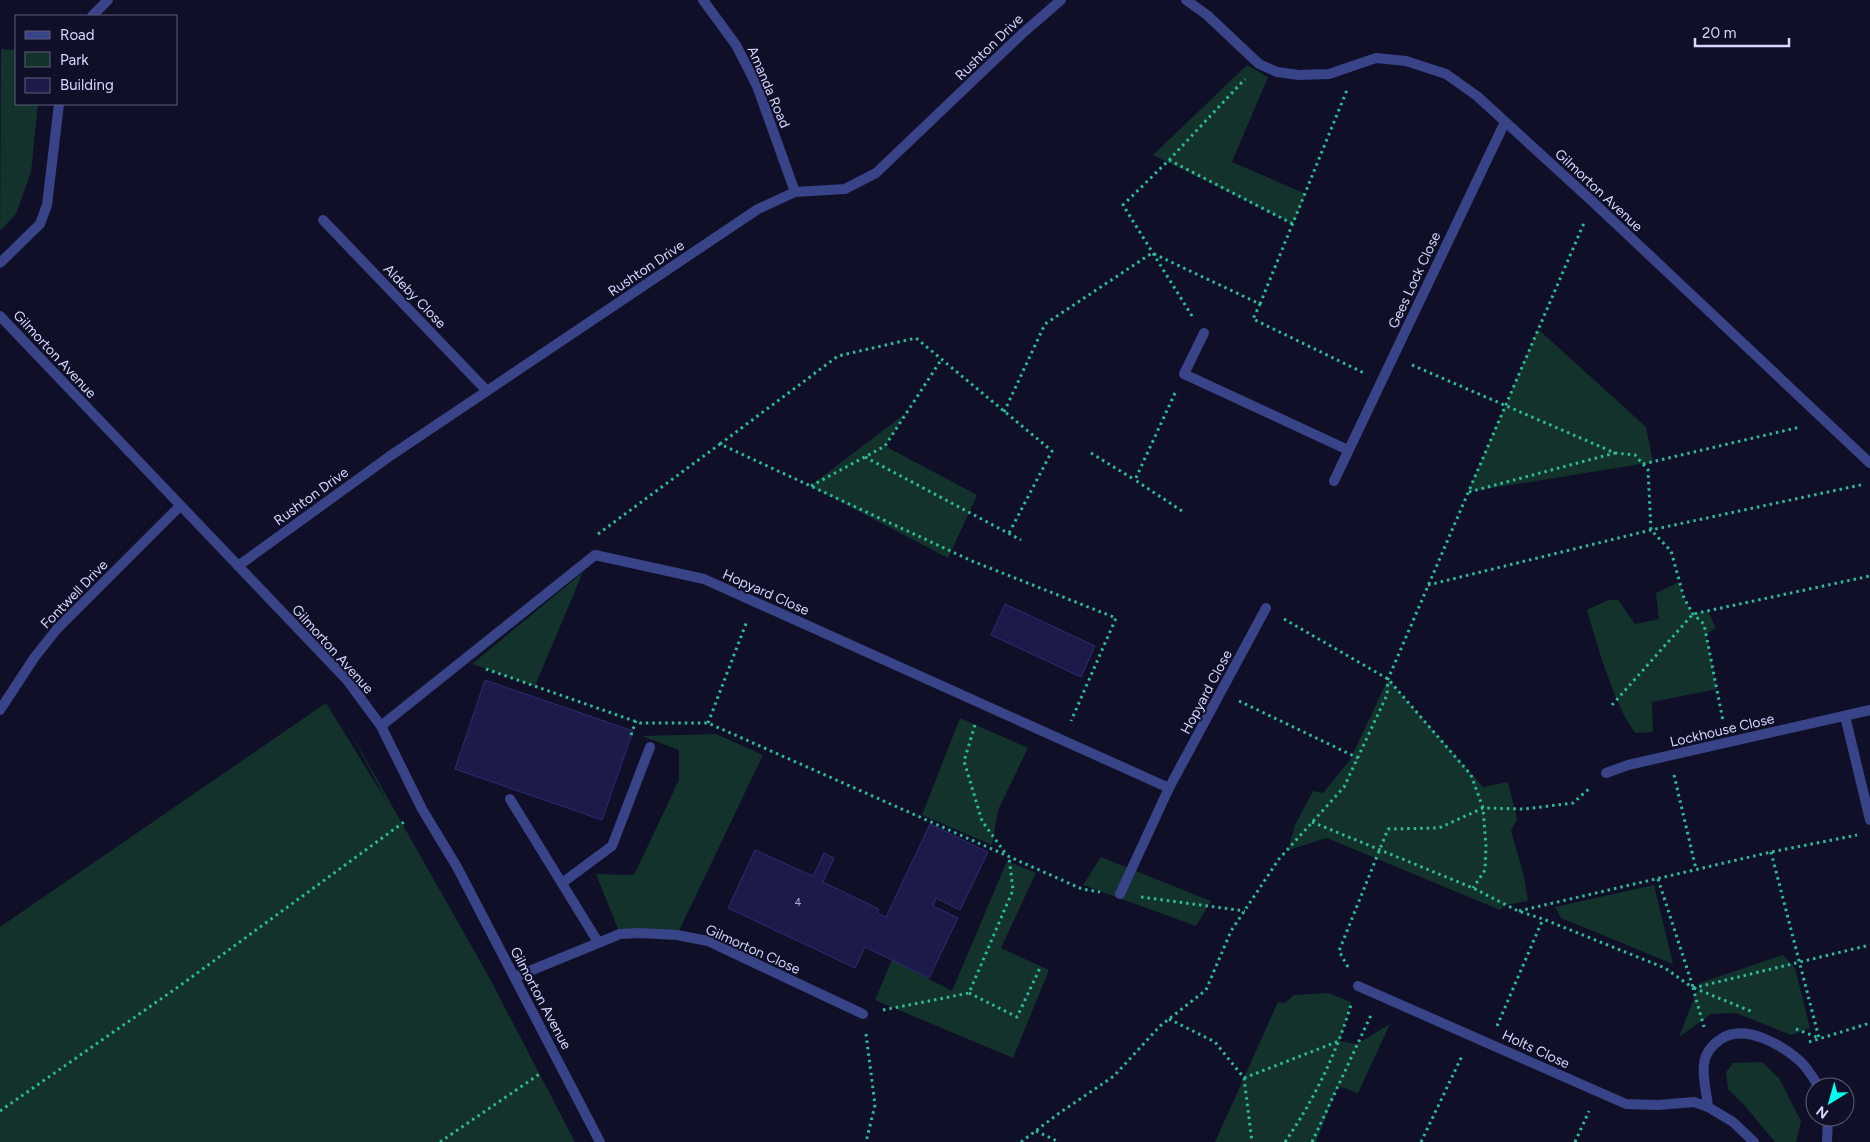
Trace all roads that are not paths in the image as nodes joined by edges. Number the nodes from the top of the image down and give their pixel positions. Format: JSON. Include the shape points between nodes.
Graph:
{"nodes":[{"id":1,"x":108,"y":0,"type":"edge"},
{"id":2,"x":704,"y":0,"type":"edge"},
{"id":3,"x":1061,"y":0,"type":"edge"},
{"id":4,"x":1186,"y":0,"type":"edge"},
{"id":5,"x":93,"y":15,"type":"edge"},
{"id":6,"x":58,"y":105,"type":"edge"},
{"id":7,"x":1505,"y":122,"type":"junction"},
{"id":8,"x":796,"y":192,"type":"junction"},
{"id":9,"x":323,"y":220,"type":"dead end"},
{"id":10,"x":0,"y":263,"type":"edge"},
{"id":11,"x":0,"y":316,"type":"edge"},
{"id":12,"x":1204,"y":333,"type":"road end"},
{"id":13,"x":487,"y":391,"type":"junction"},
{"id":14,"x":1348,"y":450,"type":"junction"},
{"id":15,"x":1870,"y":463,"type":"edge"},
{"id":16,"x":1334,"y":481,"type":"dead end"},
{"id":17,"x":180,"y":506,"type":"junction"},
{"id":18,"x":238,"y":566,"type":"junction"},
{"id":19,"x":1266,"y":608,"type":"road end"},
{"id":20,"x":0,"y":710,"type":"edge"},
{"id":21,"x":1870,"y":710,"type":"edge"},
{"id":22,"x":1844,"y":716,"type":"junction"},
{"id":23,"x":381,"y":726,"type":"junction"},
{"id":24,"x":650,"y":746,"type":"dead end"},
{"id":25,"x":1606,"y":773,"type":"road end"},
{"id":26,"x":1170,"y":788,"type":"junction"},
{"id":27,"x":510,"y":798,"type":"dead end"},
{"id":28,"x":1870,"y":820,"type":"edge"},
{"id":29,"x":562,"y":883,"type":"junction"},
{"id":30,"x":1120,"y":894,"type":"road end"},
{"id":31,"x":598,"y":942,"type":"junction"},
{"id":32,"x":515,"y":977,"type":"junction"},
{"id":33,"x":1358,"y":986,"type":"road end"},
{"id":34,"x":863,"y":1014,"type":"road end"},
{"id":35,"x":1812,"y":1077,"type":"edge"},
{"id":36,"x":1708,"y":1107,"type":"junction"},
{"id":37,"x":1828,"y":1127,"type":"edge"},
{"id":38,"x":600,"y":1142,"type":"edge"},
{"id":39,"x":1754,"y":1142,"type":"edge"},
{"id":40,"x":1827,"y":1142,"type":"edge"}],
"edges":[{"from":1,"to":5,"type":"street"},
{"from":2,"to":8,"type":"street","name":"Amanda Road","via":[[736,44],[757,86]]},
{"from":3,"to":8,"type":"street","name":"Rushton Drive","via":[[876,173],[844,189]]},
{"from":4,"to":7,"type":"street","name":"Gilmorton Avenue","via":[[1207,14],[1259,64],[1277,72],[1329,74],[1376,58],[1406,61],[1446,74]]},
{"from":6,"to":10,"type":"street","via":[[48,205],[40,224]]},
{"from":7,"to":14,"type":"street","name":"Gees Lock Close"},
{"from":7,"to":15,"type":"street","name":"Gilmorton Avenue"},
{"from":8,"to":13,"type":"street","name":"Rushton Drive","via":[[758,209]]},
{"from":9,"to":13,"type":"street","name":"Aldeby Close"},
{"from":11,"to":17,"type":"street","name":"Gilmorton Avenue"},
{"from":12,"to":14,"type":"street","via":[[1184,374]]},
{"from":13,"to":18,"type":"street","name":"Rushton Drive","via":[[390,456]]},
{"from":14,"to":16,"type":"street","name":"Gees Lock Close"},
{"from":17,"to":18,"type":"street","name":"Gilmorton Avenue"},
{"from":17,"to":20,"type":"street","name":"Fontwell Drive","via":[[57,629]]},
{"from":18,"to":23,"type":"street","name":"Gilmorton Avenue","via":[[347,680]]},
{"from":19,"to":26,"type":"street","name":"Hopyard Close"},
{"from":21,"to":22,"type":"street","name":"Lockhouse Close"},
{"from":22,"to":25,"type":"street","name":"Lockhouse Close","via":[[1628,765]]},
{"from":22,"to":28,"type":"street"},
{"from":23,"to":26,"type":"street","name":"Hopyard Close","via":[[595,555],[704,579]]},
{"from":23,"to":32,"type":"street","name":"Gilmorton Avenue","via":[[422,809],[457,867]]},
{"from":24,"to":29,"type":"street","via":[[612,846]]},
{"from":26,"to":30,"type":"street","name":"Hopyard Close"},
{"from":27,"to":29,"type":"street"},
{"from":29,"to":31,"type":"street"},
{"from":31,"to":32,"type":"street","name":"Gilmorton Close"},
{"from":31,"to":34,"type":"street","name":"Gilmorton Close","via":[[620,934],[639,932],[708,941]]},
{"from":32,"to":38,"type":"street","name":"Gilmorton Avenue"},
{"from":33,"to":36,"type":"street","name":"Holts Close","via":[[1626,1104],[1694,1102]]},
{"from":35,"to":36,"type":"street","via":[[1802,1063],[1759,1037],[1740,1033],[1726,1036],[1708,1052],[1704,1065]]},
{"from":36,"to":39,"type":"street","name":"Holts Close","via":[[1744,1130]]},
{"from":37,"to":40,"type":"street"}]}
